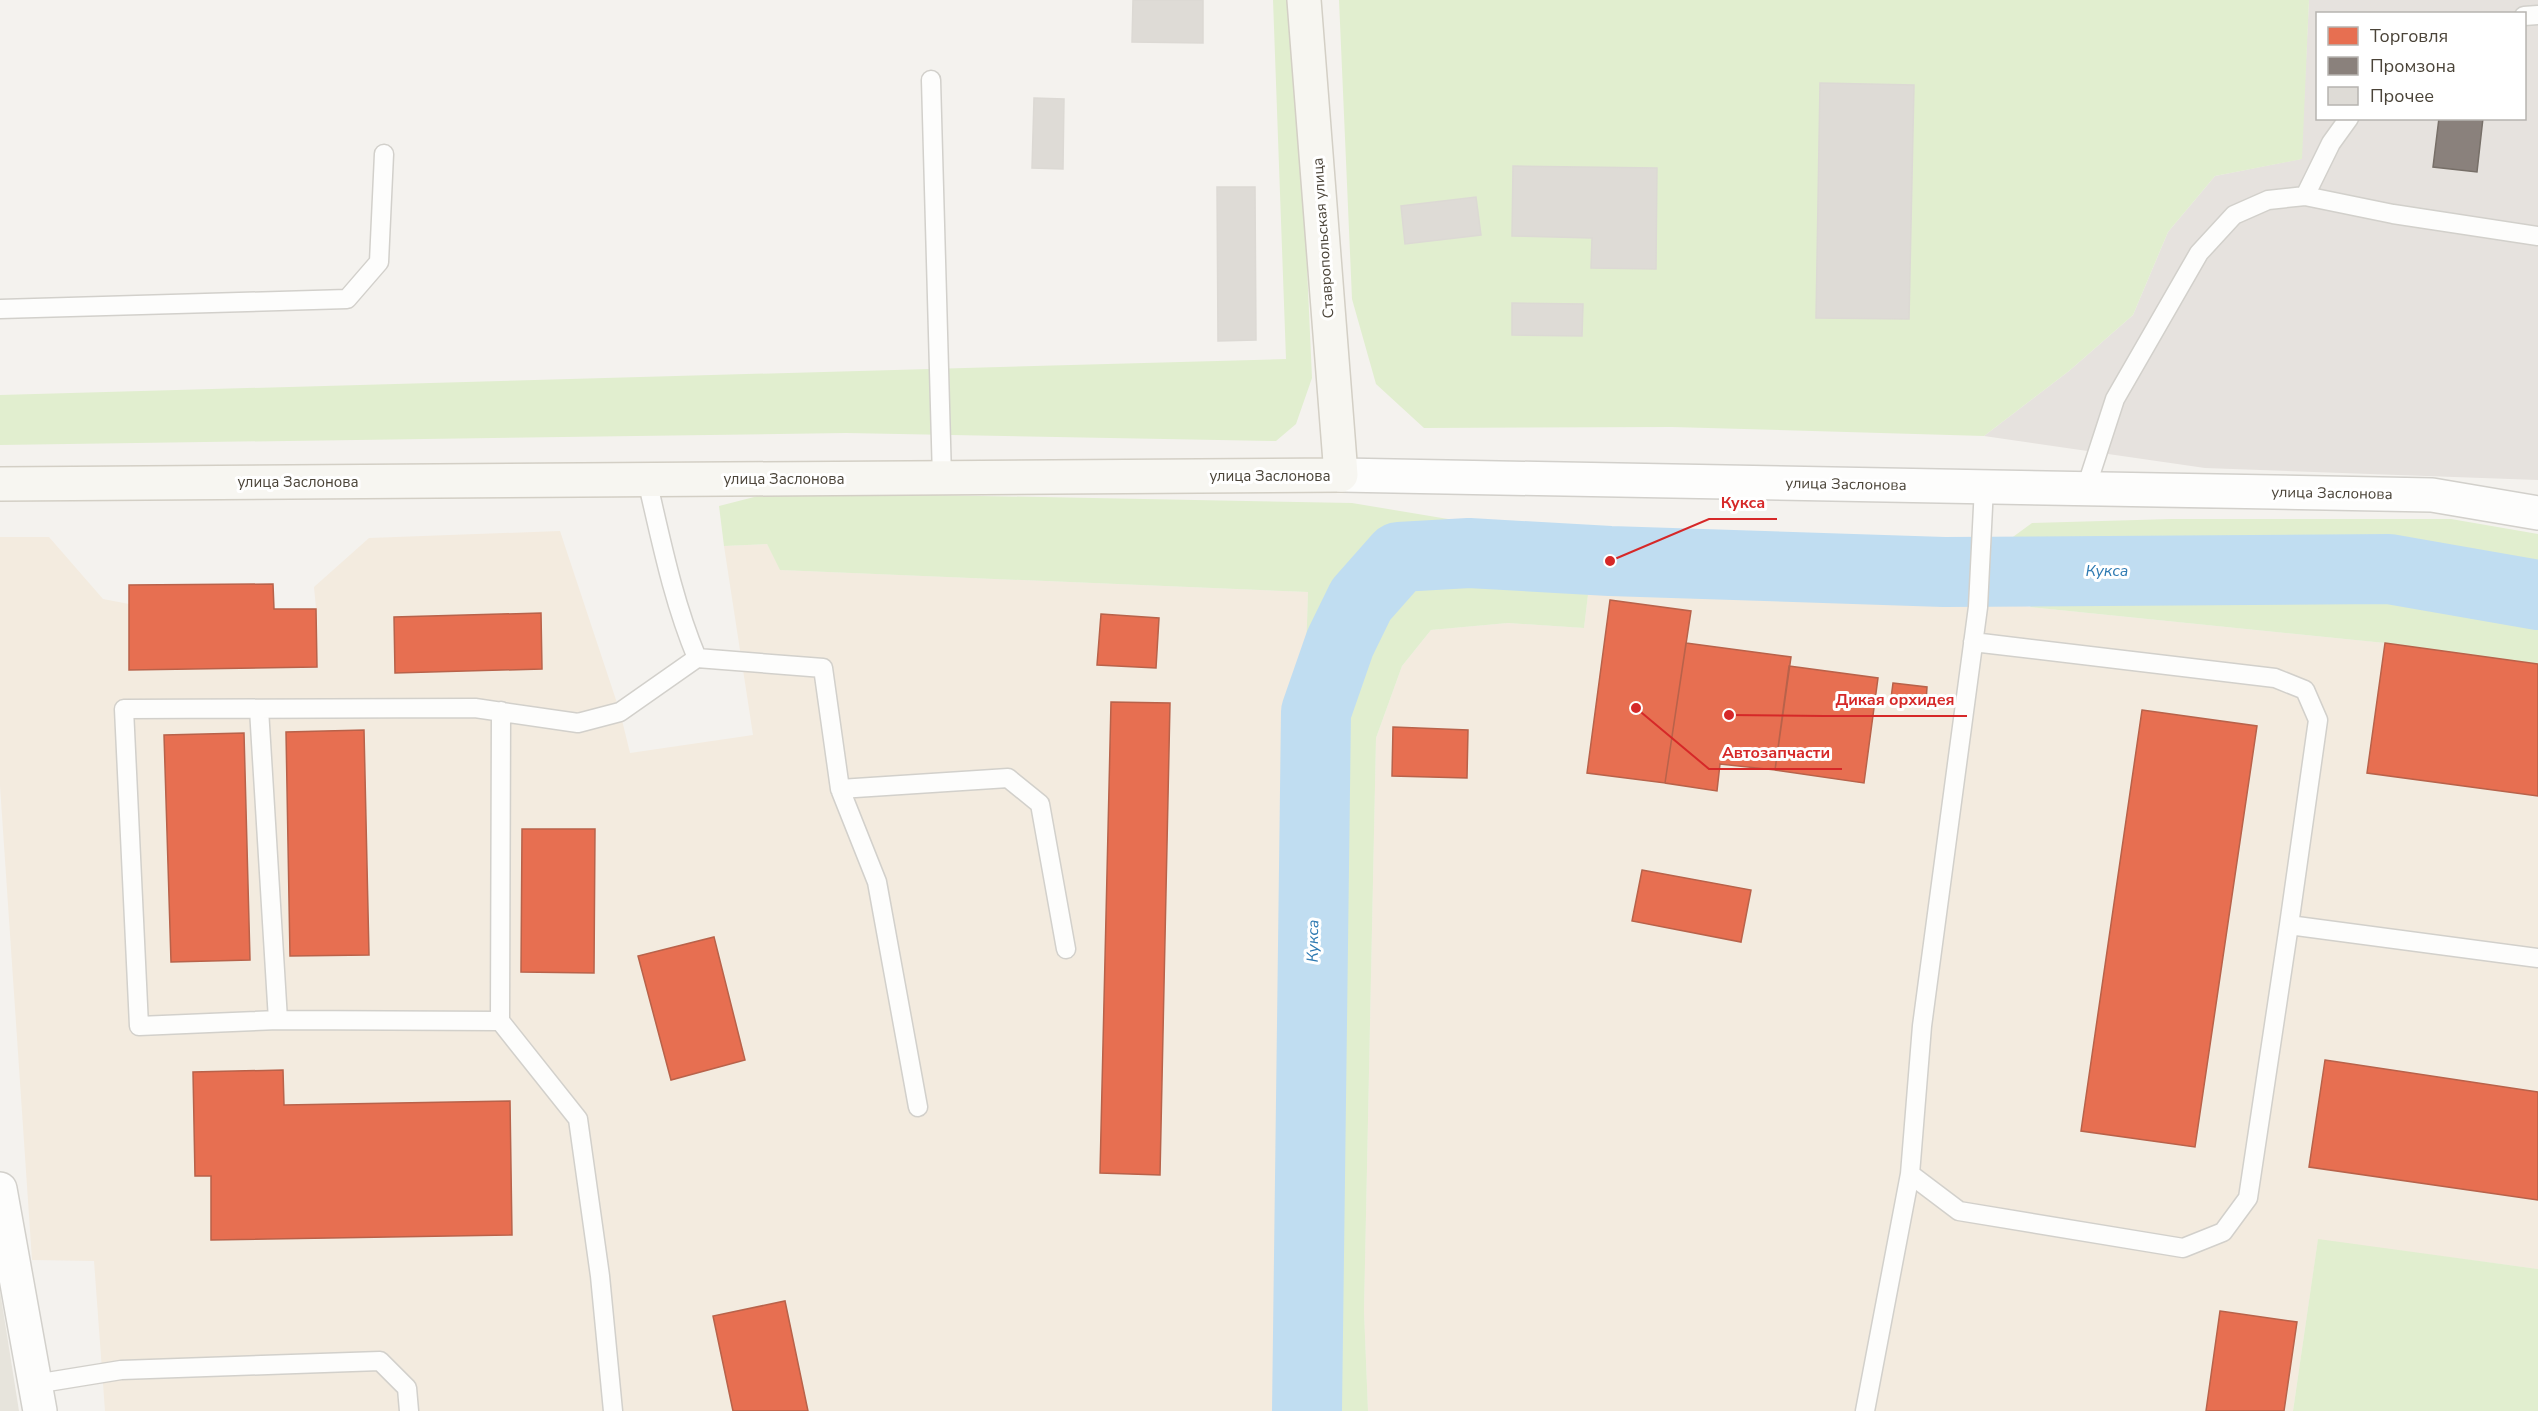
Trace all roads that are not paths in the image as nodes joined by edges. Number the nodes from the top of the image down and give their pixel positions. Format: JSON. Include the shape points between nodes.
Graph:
{"nodes":[{"id":1,"x":1304,"y":0,"type":"edge"},
{"id":2,"x":931,"y":80,"type":"dead end"},
{"id":3,"x":2348,"y":120,"type":"edge"},
{"id":4,"x":384,"y":154,"type":"dead end"},
{"id":5,"x":2305,"y":196,"type":"junction"},
{"id":6,"x":2538,"y":236,"type":"edge"},
{"id":7,"x":0,"y":309,"type":"edge"},
{"id":8,"x":1341,"y":476,"type":"junction"},
{"id":9,"x":942,"y":478,"type":"junction"},
{"id":10,"x":647,"y":480,"type":"junction"},
{"id":11,"x":0,"y":484,"type":"edge"},
{"id":12,"x":1984,"y":487,"type":"junction"},
{"id":13,"x":2086,"y":488,"type":"junction"},
{"id":14,"x":2538,"y":513,"type":"edge"},
{"id":15,"x":1973,"y":642,"type":"junction"},
{"id":16,"x":697,"y":658,"type":"junction"},
{"id":17,"x":259,"y":709,"type":"junction"},
{"id":18,"x":501,"y":711,"type":"junction"},
{"id":19,"x":840,"y":789,"type":"junction"},
{"id":20,"x":2289,"y":925,"type":"junction"},
{"id":21,"x":1066,"y":949,"type":"dead end"},
{"id":22,"x":2538,"y":958,"type":"edge"},
{"id":23,"x":278,"y":1020,"type":"junction"},
{"id":24,"x":500,"y":1021,"type":"junction"},
{"id":25,"x":918,"y":1107,"type":"dead end"},
{"id":26,"x":1910,"y":1174,"type":"junction"},
{"id":27,"x":0,"y":1189,"type":"edge"},
{"id":28,"x":37,"y":1397,"type":"edge"},
{"id":29,"x":409,"y":1411,"type":"edge"},
{"id":30,"x":613,"y":1411,"type":"edge"},
{"id":31,"x":1865,"y":1411,"type":"edge"}],
"edges":[{"from":1,"to":8,"type":"street","name":"Ставропольская улица"},
{"from":2,"to":9,"type":"lane"},
{"from":3,"to":5,"type":"lane","via":[[2331,143]]},
{"from":4,"to":7,"type":"lane","via":[[379,262],[347,299]]},
{"from":5,"to":6,"type":"lane"},
{"from":5,"to":13,"type":"lane","via":[[2268,200],[2234,214],[2199,253],[2115,399]]},
{"from":8,"to":9,"type":"street","name":"улица Заслонова"},
{"from":8,"to":12,"type":"street","name":"улица Заслонова"},
{"from":9,"to":10,"type":"street","name":"улица Заслонова"},
{"from":10,"to":11,"type":"street","name":"улица Заслонова"},
{"from":10,"to":16,"type":"lane","via":[[686,632]]},
{"from":12,"to":13,"type":"street","name":"улица Заслонова"},
{"from":12,"to":15,"type":"lane"},
{"from":13,"to":14,"type":"street","name":"улица Заслонова","via":[[2432,495]]},
{"from":15,"to":20,"type":"lane","via":[[2275,678],[2305,690],[2318,720]]},
{"from":15,"to":26,"type":"lane","via":[[1922,1026]]},
{"from":16,"to":18,"type":"lane","via":[[620,712],[578,723]]},
{"from":16,"to":19,"type":"lane","via":[[824,669]]},
{"from":17,"to":18,"type":"lane"},
{"from":17,"to":23,"type":"lane"},
{"from":17,"to":23,"type":"lane","via":[[124,709],[139,1026]]},
{"from":18,"to":24,"type":"lane"},
{"from":19,"to":21,"type":"lane","via":[[1008,778],[1040,804]]},
{"from":19,"to":25,"type":"lane","via":[[877,882]]},
{"from":20,"to":22,"type":"lane"},
{"from":20,"to":26,"type":"lane","via":[[2248,1198],[2223,1232],[2183,1248],[1959,1211]]},
{"from":23,"to":24,"type":"lane"},
{"from":24,"to":30,"type":"lane","via":[[578,1119],[600,1276]]},
{"from":26,"to":31,"type":"lane"},
{"from":27,"to":28,"type":"street"},
{"from":28,"to":29,"type":"lane","via":[[121,1370],[380,1360],[407,1388]]}]}
